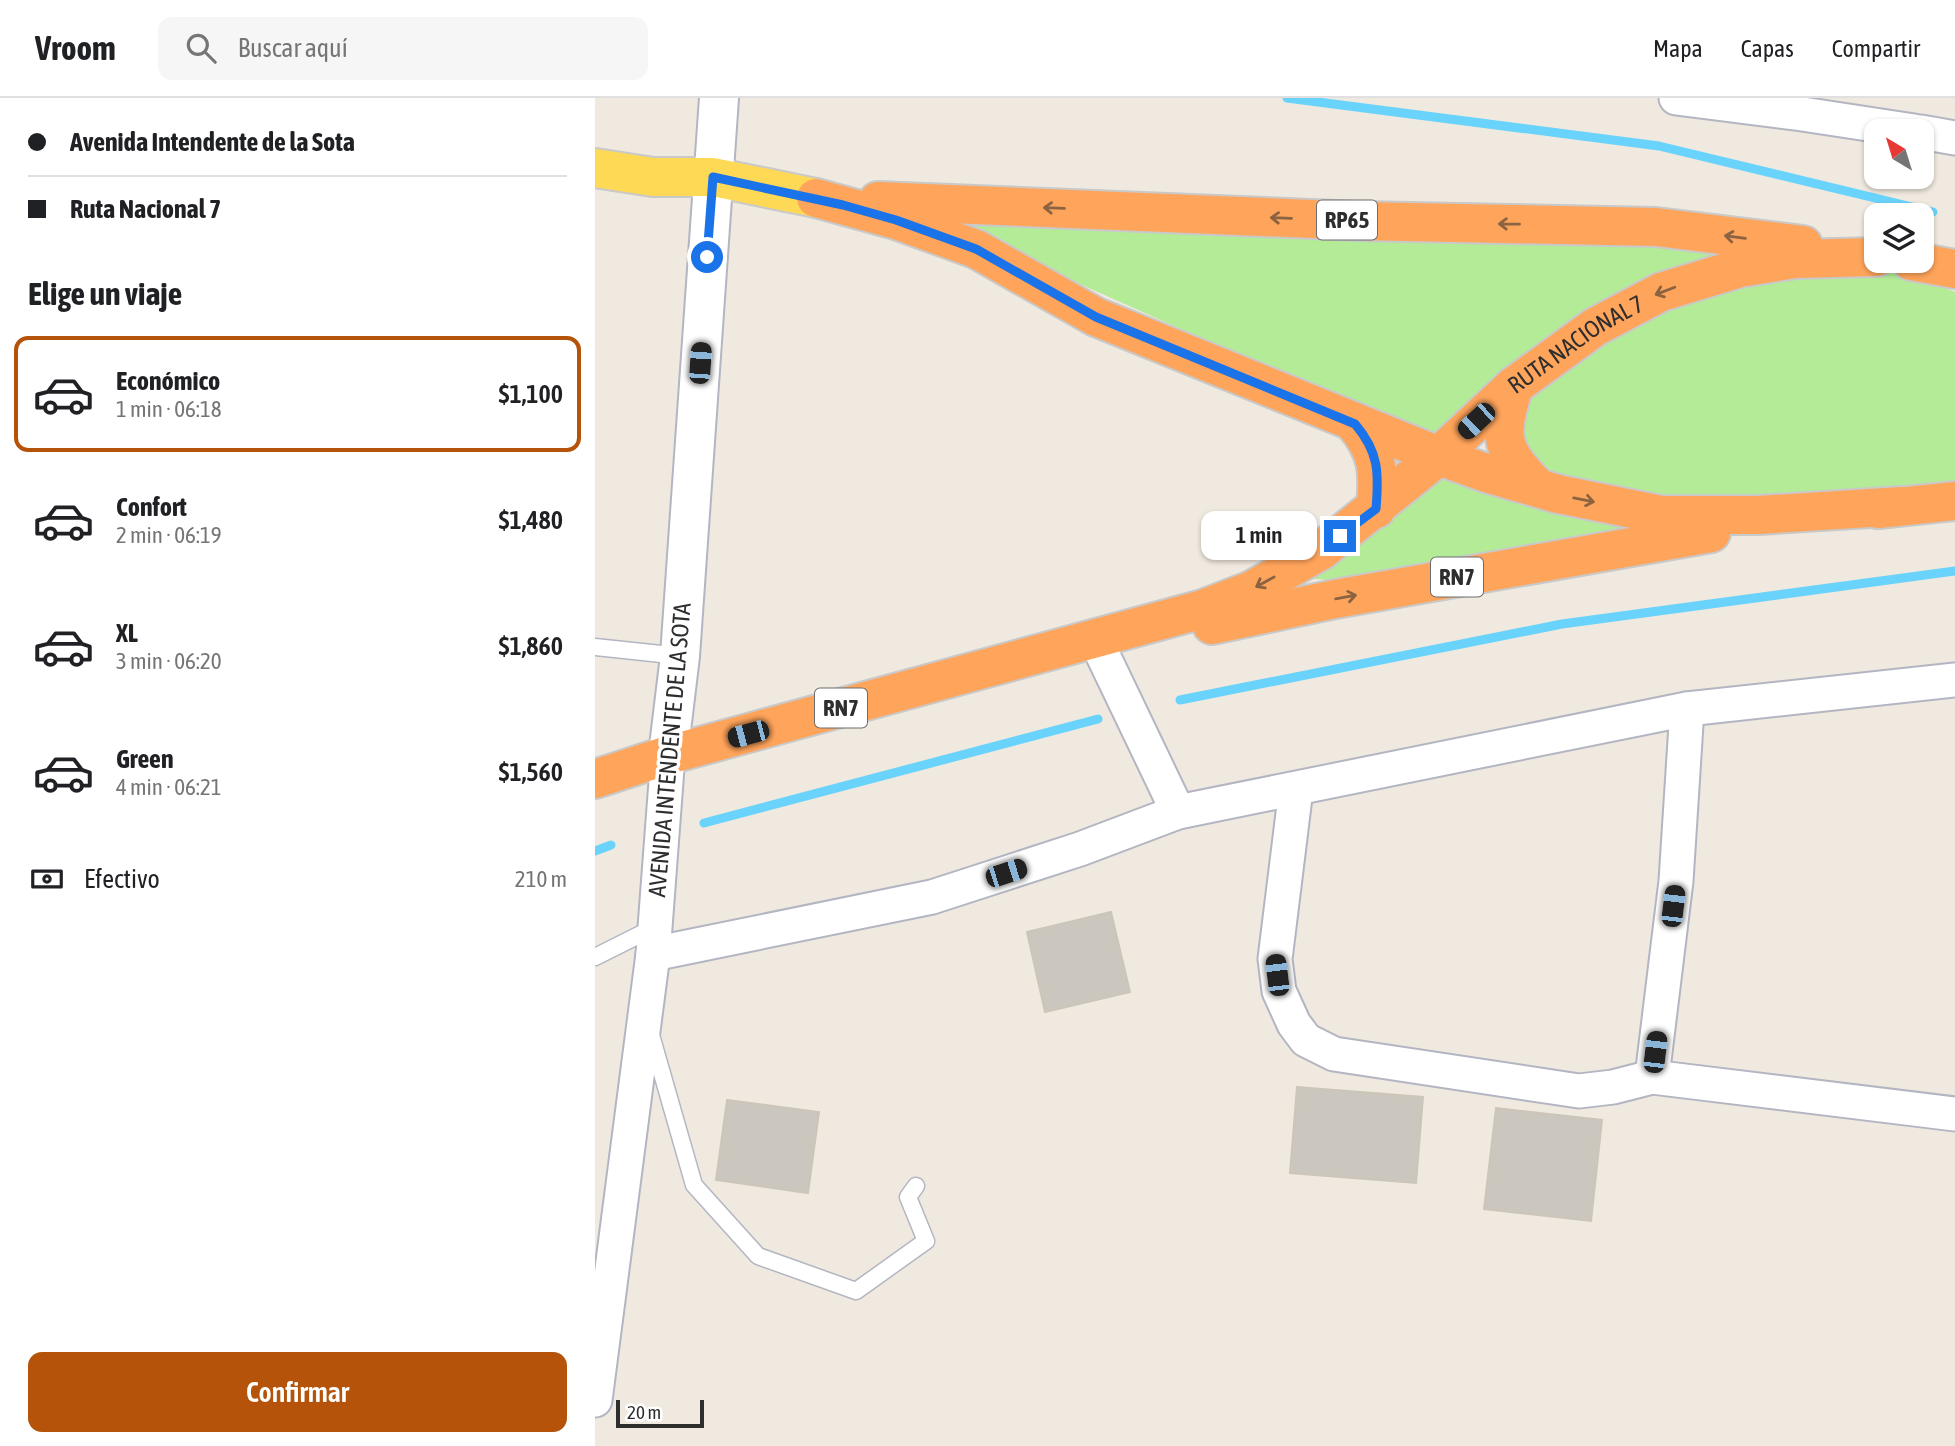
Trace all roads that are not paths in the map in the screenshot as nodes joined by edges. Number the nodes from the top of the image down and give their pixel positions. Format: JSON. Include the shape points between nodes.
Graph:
{"nodes":[{"id":1,"x":719,"y":98,"type":"edge"},
{"id":2,"x":1676,"y":98,"type":"edge"},
{"id":3,"x":1864,"y":123,"type":"edge"},
{"id":4,"x":1934,"y":134,"type":"edge"},
{"id":5,"x":1955,"y":138,"type":"edge"},
{"id":6,"x":595,"y":167,"type":"edge"},
{"id":7,"x":713,"y":177,"type":"junction"},
{"id":8,"x":816,"y":198,"type":"junction"},
{"id":9,"x":1864,"y":254,"type":"edge"},
{"id":10,"x":1864,"y":256,"type":"edge"},
{"id":11,"x":1514,"y":386,"type":"junction"},
{"id":12,"x":1355,"y":424,"type":"junction"},
{"id":13,"x":1439,"y":456,"type":"junction"},
{"id":14,"x":1538,"y":488,"type":"junction"},
{"id":15,"x":1955,"y":501,"type":"edge"},
{"id":16,"x":1902,"y":506,"type":"junction"},
{"id":17,"x":1376,"y":509,"type":"junction"},
{"id":18,"x":595,"y":647,"type":"edge"},
{"id":19,"x":1099,"y":647,"type":"junction"},
{"id":20,"x":680,"y":656,"type":"junction"},
{"id":21,"x":1014,"y":662,"type":"junction"},
{"id":22,"x":1955,"y":680,"type":"edge"},
{"id":23,"x":1687,"y":709,"type":"junction"},
{"id":24,"x":668,"y":755,"type":"junction"},
{"id":25,"x":595,"y":779,"type":"edge"},
{"id":26,"x":1296,"y":789,"type":"junction"},
{"id":27,"x":1178,"y":812,"type":"junction"},
{"id":28,"x":654,"y":941,"type":"junction"},
{"id":29,"x":595,"y":957,"type":"edge"},
{"id":30,"x":645,"y":1016,"type":"junction"},
{"id":31,"x":1652,"y":1077,"type":"junction"},
{"id":32,"x":1955,"y":1114,"type":"edge"},
{"id":33,"x":916,"y":1186,"type":"dead end"},
{"id":34,"x":595,"y":1400,"type":"edge"}],
"edges":[{"from":1,"to":7,"type":"street","name":"AVENIDA INTENDENTE DE LA SOTA"},
{"from":2,"to":3,"type":"street"},
{"from":4,"to":5,"type":"street"},
{"from":6,"to":7,"type":"main road","number":"RP65","via":[[653,177]]},
{"from":7,"to":8,"type":"main road","number":"RP65"},
{"from":7,"to":20,"type":"street","name":"AVENIDA INTENDENTE DE LA SOTA"},
{"from":9,"to":8,"type":"highway","number":"RP65","one_way":true,"via":[[1657,227],[1359,221]]},
{"from":8,"to":12,"type":"highway","number":"RP65","via":[[976,249],[1096,317]]},
{"from":10,"to":11,"type":"highway","name":"RUTA NACIONAL 7","number":"RN7","one_way":true,"via":[[1795,259],[1740,268],[1661,292],[1595,327]]},
{"from":11,"to":13,"type":"highway","name":"RUTA NACIONAL 7","number":"RN7"},
{"from":11,"to":14,"type":"highway","via":[[1504,436],[1510,456]]},
{"from":12,"to":13,"type":"highway","number":"RP65"},
{"from":12,"to":17,"type":"highway","via":[[1368,438],[1374,457]]},
{"from":13,"to":14,"type":"highway","number":"RP65"},
{"from":13,"to":17,"type":"highway","name":"RUTA NACIONAL 7","number":"RN7"},
{"from":14,"to":16,"type":"highway","number":"RP65","one_way":true,"via":[[1662,515],[1758,515]]},
{"from":15,"to":16,"type":"highway","name":"RUTA NACIONAL 7","number":"RN7"},
{"from":19,"to":16,"type":"highway","name":"RUTA NACIONAL 7","number":"RN7","one_way":true,"via":[[1335,599],[1757,524]]},
{"from":17,"to":21,"type":"highway","name":"RUTA NACIONAL 7","number":"RN7","one_way":true,"via":[[1322,550],[1252,590],[1203,609]]},
{"from":18,"to":20,"type":"lane"},
{"from":19,"to":21,"type":"highway","name":"RUTA NACIONAL 7","number":"RN7"},
{"from":19,"to":27,"type":"street"},
{"from":20,"to":24,"type":"street","name":"AVENIDA INTENDENTE DE LA SOTA"},
{"from":21,"to":24,"type":"highway","name":"RUTA NACIONAL 7","number":"RN7"},
{"from":22,"to":23,"type":"street"},
{"from":23,"to":26,"type":"street"},
{"from":23,"to":31,"type":"street","via":[[1676,881]]},
{"from":24,"to":25,"type":"highway","number":"RN7"},
{"from":24,"to":28,"type":"street","name":"AVENIDA INTENDENTE DE LA SOTA"},
{"from":26,"to":27,"type":"street"},
{"from":26,"to":31,"type":"street","via":[[1275,959],[1279,991],[1306,1040],[1334,1055],[1579,1091]]},
{"from":27,"to":28,"type":"street","via":[[932,897]]},
{"from":28,"to":29,"type":"lane"},
{"from":28,"to":30,"type":"street","name":"AVENIDA INTENDENTE DE LA SOTA"},
{"from":30,"to":33,"type":"lane","via":[[694,1185],[758,1256],[856,1291],[926,1241],[908,1197]]},
{"from":30,"to":34,"type":"street","name":"AVENIDA INTENDENTE DE LA SOTA"},
{"from":31,"to":32,"type":"street"}]}
